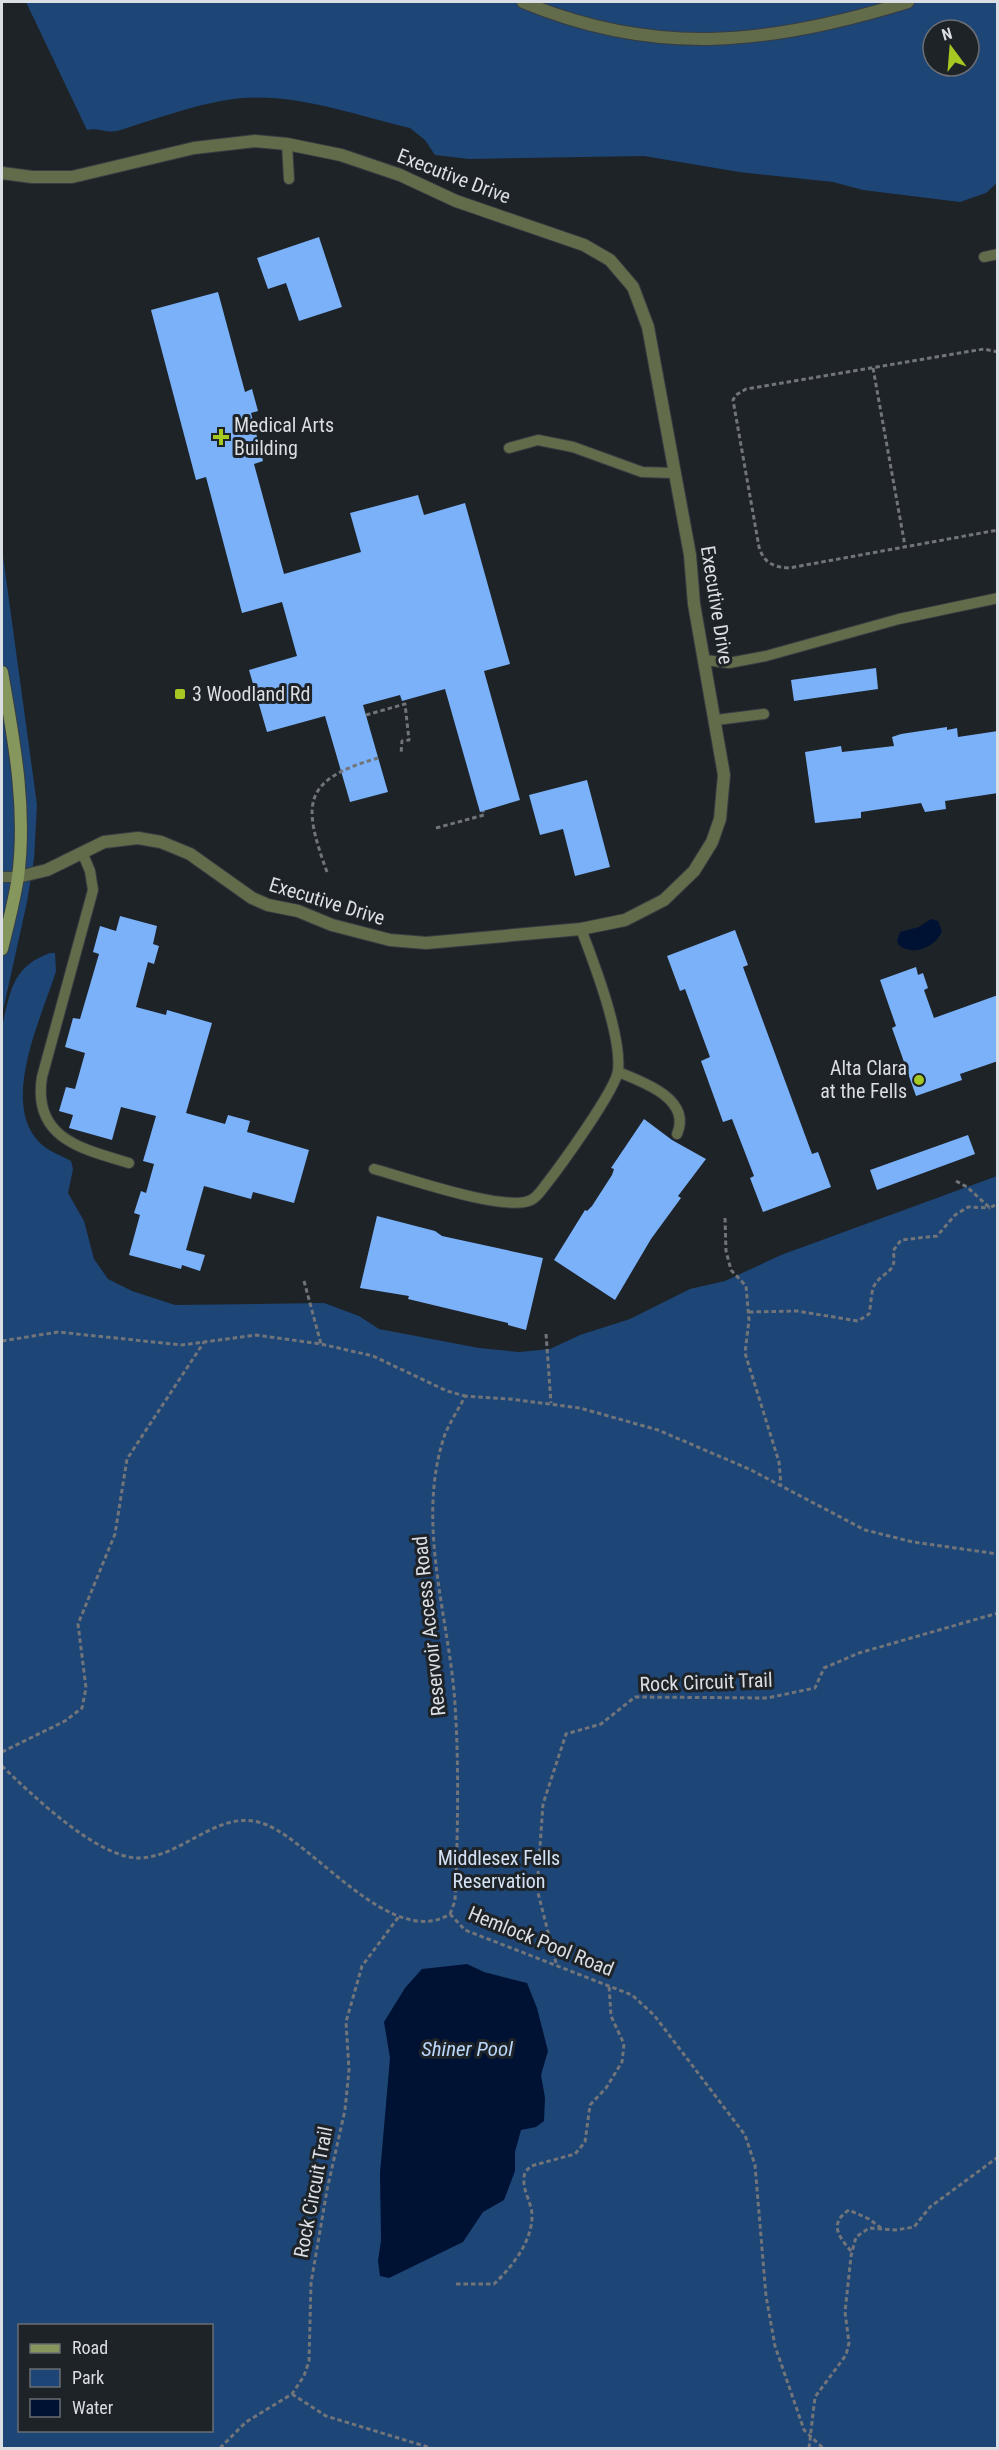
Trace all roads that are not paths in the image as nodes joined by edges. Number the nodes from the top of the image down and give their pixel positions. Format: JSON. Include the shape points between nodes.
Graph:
{"nodes":[{"id":1,"x":523,"y":2,"type":"edge"},
{"id":2,"x":908,"y":2,"type":"edge"},
{"id":3,"x":287,"y":144,"type":"junction"},
{"id":4,"x":2,"y":173,"type":"edge"},
{"id":5,"x":289,"y":179,"type":"dead end"},
{"id":6,"x":998,"y":254,"type":"edge"},
{"id":7,"x":984,"y":257,"type":"dead end"},
{"id":8,"x":509,"y":448,"type":"dead end"},
{"id":9,"x":673,"y":473,"type":"junction"},
{"id":10,"x":998,"y":598,"type":"edge"},
{"id":11,"x":705,"y":660,"type":"junction"},
{"id":12,"x":2,"y":672,"type":"edge"},
{"id":13,"x":764,"y":714,"type":"dead end"},
{"id":14,"x":716,"y":720,"type":"junction"},
{"id":15,"x":82,"y":852,"type":"junction"},
{"id":16,"x":2,"y":877,"type":"edge"},
{"id":17,"x":18,"y":877,"type":"junction"},
{"id":18,"x":581,"y":929,"type":"junction"},
{"id":19,"x":2,"y":949,"type":"edge"},
{"id":20,"x":618,"y":1072,"type":"junction"},
{"id":21,"x":677,"y":1134,"type":"dead end"},
{"id":22,"x":129,"y":1163,"type":"dead end"},
{"id":23,"x":374,"y":1169,"type":"dead end"}],
"edges":[{"from":1,"to":2,"type":"street","via":[[607,30],[694,41],[793,30]]},
{"from":3,"to":4,"type":"street","name":"Executive Drive","via":[[255,141],[194,148],[72,177]]},
{"from":3,"to":5,"type":"lane"},
{"from":3,"to":9,"type":"street","name":"Executive Drive","via":[[341,155],[400,175],[456,201],[584,245],[610,260],[633,287],[644,311]]},
{"from":6,"to":7,"type":"lane"},
{"from":8,"to":9,"type":"lane","via":[[538,440],[573,447],[642,472]]},
{"from":9,"to":11,"type":"street","name":"Executive Drive"},
{"from":10,"to":11,"type":"lane","via":[[899,619],[766,656],[729,663]]},
{"from":11,"to":14,"type":"street","name":"Executive Drive"},
{"from":12,"to":17,"type":"main road","via":[[20,784]]},
{"from":13,"to":14,"type":"lane"},
{"from":14,"to":18,"type":"street","name":"Executive Drive","via":[[724,799],[712,842],[694,871],[664,900],[625,920]]},
{"from":15,"to":17,"type":"street","name":"Executive Drive","via":[[40,872]]},
{"from":15,"to":18,"type":"street","name":"Executive Drive","via":[[126,838],[161,842],[190,854],[260,901],[390,940],[426,942]]},
{"from":15,"to":22,"type":"lane","via":[[93,890],[42,1077],[41,1099],[50,1123],[64,1139]]},
{"from":16,"to":17,"type":"lane"},
{"from":17,"to":19,"type":"main road"},
{"from":18,"to":20,"type":"lane","via":[[603,990]]},
{"from":20,"to":21,"type":"lane","via":[[668,1097],[681,1118]]},
{"from":20,"to":23,"type":"lane","via":[[560,1167],[532,1200],[514,1204],[480,1198]]}]}
